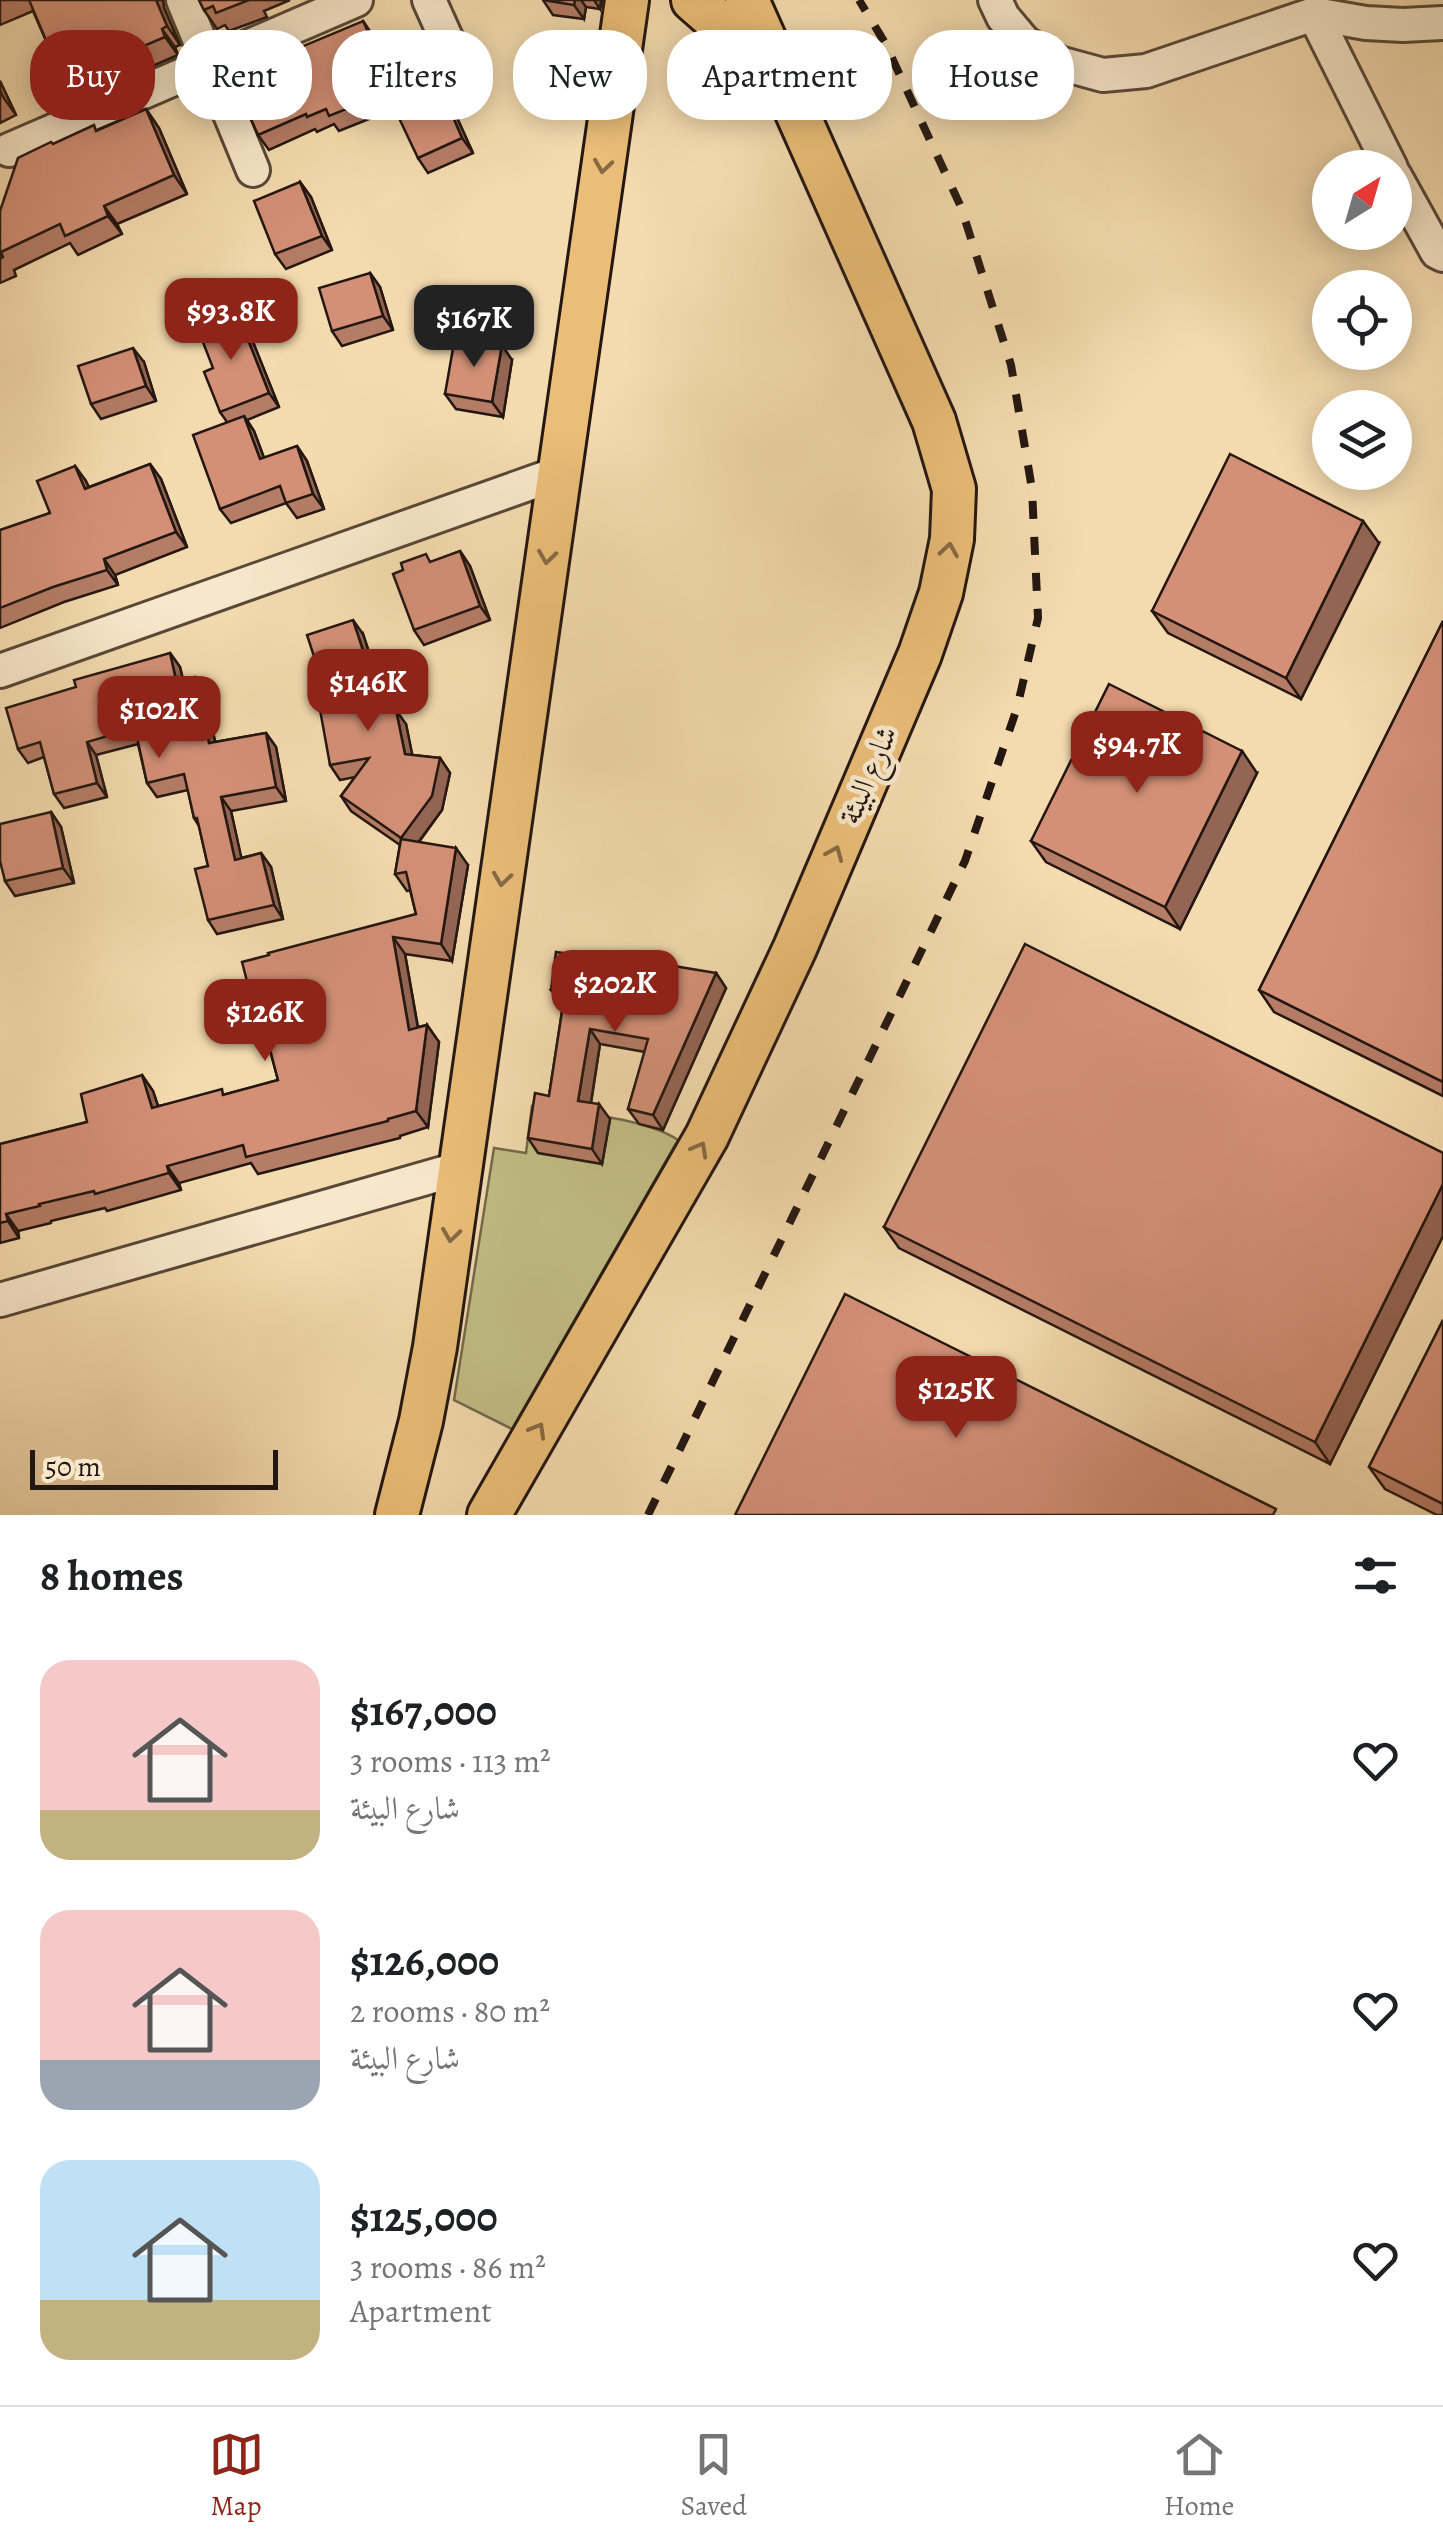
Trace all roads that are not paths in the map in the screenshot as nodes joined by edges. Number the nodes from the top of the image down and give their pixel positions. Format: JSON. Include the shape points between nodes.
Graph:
{"nodes":[{"id":1,"x":183,"y":0,"type":"edge"},
{"id":2,"x":356,"y":0,"type":"edge"},
{"id":3,"x":429,"y":0,"type":"edge"},
{"id":4,"x":627,"y":0,"type":"edge"},
{"id":5,"x":693,"y":0,"type":"edge"},
{"id":6,"x":748,"y":0,"type":"edge"},
{"id":7,"x":995,"y":0,"type":"edge"},
{"id":8,"x":1314,"y":14,"type":"junction"},
{"id":9,"x":1443,"y":23,"type":"edge"},
{"id":10,"x":196,"y":30,"type":"edge"},
{"id":11,"x":288,"y":30,"type":"edge"},
{"id":12,"x":442,"y":30,"type":"edge"},
{"id":13,"x":728,"y":30,"type":"edge"},
{"id":14,"x":761,"y":30,"type":"edge"},
{"id":15,"x":175,"y":79,"type":"edge"},
{"id":16,"x":233,"y":120,"type":"edge"},
{"id":17,"x":800,"y":120,"type":"edge"},
{"id":18,"x":9,"y":150,"type":"dead end"},
{"id":19,"x":1382,"y":150,"type":"edge"},
{"id":20,"x":254,"y":170,"type":"dead end"},
{"id":21,"x":1412,"y":204,"type":"edge"},
{"id":22,"x":1441,"y":252,"type":"edge"},
{"id":23,"x":558,"y":474,"type":"junction"},
{"id":24,"x":0,"y":670,"type":"edge"},
{"id":25,"x":461,"y":1168,"type":"junction"},
{"id":26,"x":0,"y":1300,"type":"edge"},
{"id":27,"x":397,"y":1515,"type":"edge"},
{"id":28,"x":489,"y":1515,"type":"edge"}],
"edges":[{"from":1,"to":10,"type":"street"},
{"from":2,"to":11,"type":"street"},
{"from":3,"to":12,"type":"street"},
{"from":4,"to":23,"type":"main road","one_way":true},
{"from":5,"to":13,"type":"main road"},
{"from":6,"to":14,"type":"main road","name":"شارع البيئة"},
{"from":7,"to":8,"type":"street","via":[[1025,43],[1059,64],[1103,75],[1146,72]]},
{"from":8,"to":9,"type":"street","via":[[1366,23]]},
{"from":8,"to":19,"type":"street"},
{"from":15,"to":18,"type":"street"},
{"from":16,"to":20,"type":"street"},
{"from":28,"to":17,"type":"main road","name":"شارع البيئة","one_way":true,"via":[[707,1136],[795,948],[941,593],[954,489],[934,421]]},
{"from":21,"to":22,"type":"street"},
{"from":23,"to":24,"type":"street"},
{"from":23,"to":25,"type":"main road","one_way":true},
{"from":25,"to":26,"type":"street"},
{"from":25,"to":27,"type":"main road","one_way":true,"via":[[435,1347]]}]}
